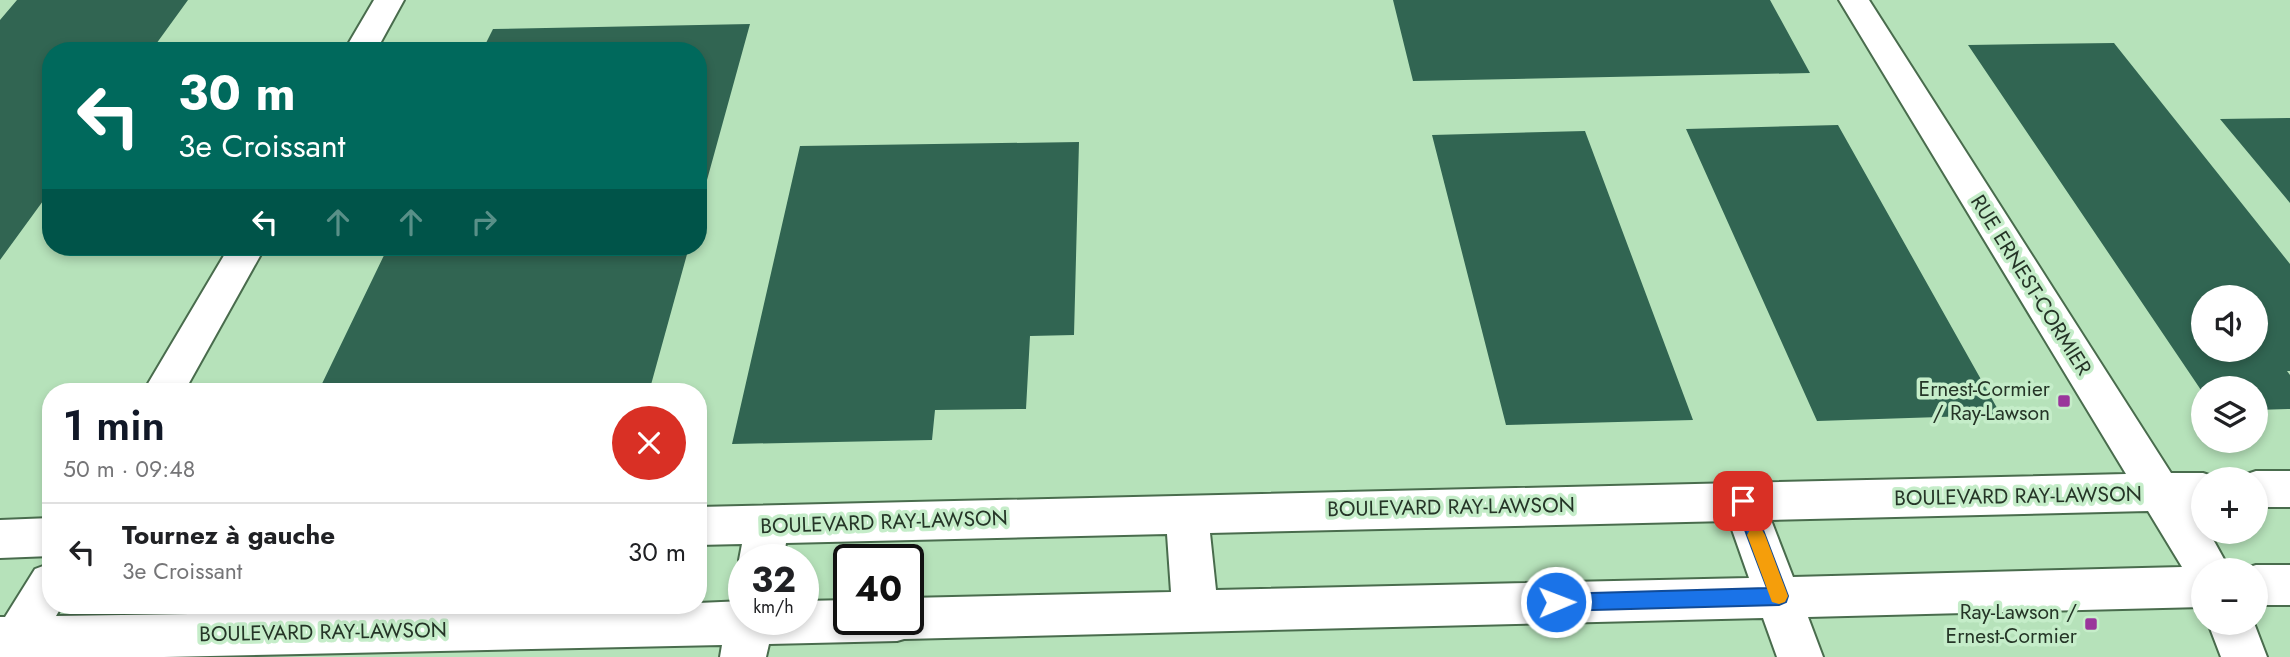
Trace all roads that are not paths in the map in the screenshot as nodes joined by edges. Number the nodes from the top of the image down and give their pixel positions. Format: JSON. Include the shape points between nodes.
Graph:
{"nodes":[{"id":1,"x":389,"y":0,"type":"edge"},
{"id":2,"x":1854,"y":0,"type":"edge"},
{"id":3,"x":365,"y":42,"type":"edge"},
{"id":4,"x":242,"y":256,"type":"edge"},
{"id":5,"x":168,"y":383,"type":"edge"},
{"id":6,"x":2268,"y":489,"type":"edge"},
{"id":7,"x":2290,"y":489,"type":"edge"},
{"id":8,"x":2191,"y":492,"type":"edge"},
{"id":9,"x":2160,"y":493,"type":"junction"},
{"id":10,"x":1743,"y":501,"type":"junction"},
{"id":11,"x":1187,"y":513,"type":"junction"},
{"id":12,"x":707,"y":528,"type":"edge"},
{"id":13,"x":42,"y":537,"type":"edge"},
{"id":14,"x":0,"y":539,"type":"edge"},
{"id":15,"x":764,"y":542,"type":"edge"},
{"id":16,"x":2201,"y":558,"type":"edge"},
{"id":17,"x":2268,"y":585,"type":"edge"},
{"id":18,"x":2290,"y":585,"type":"edge"},
{"id":19,"x":2191,"y":587,"type":"edge"},
{"id":20,"x":42,"y":595,"type":"edge"},
{"id":21,"x":1779,"y":596,"type":"junction"},
{"id":22,"x":1195,"y":612,"type":"junction"},
{"id":23,"x":924,"y":619,"type":"edge"},
{"id":24,"x":728,"y":633,"type":"edge"},
{"id":25,"x":2236,"y":635,"type":"edge"},
{"id":26,"x":8,"y":639,"type":"edge"},
{"id":27,"x":1800,"y":657,"type":"edge"},
{"id":28,"x":2244,"y":657,"type":"edge"}],
"edges":[{"from":1,"to":3,"type":"street"},
{"from":2,"to":9,"type":"street","name":"RUE ERNEST-CORMIER"},
{"from":4,"to":5,"type":"street"},
{"from":6,"to":7,"type":"street"},
{"from":8,"to":9,"type":"street","name":"BOULEVARD RAY-LAWSON"},
{"from":9,"to":10,"type":"street","name":"BOULEVARD RAY-LAWSON"},
{"from":9,"to":16,"type":"street","name":"RUE ERNEST-CORMIER"},
{"from":10,"to":11,"type":"street","name":"BOULEVARD RAY-LAWSON"},
{"from":10,"to":21,"type":"street"},
{"from":11,"to":15,"type":"street","name":"BOULEVARD RAY-LAWSON"},
{"from":11,"to":22,"type":"street"},
{"from":12,"to":15,"type":"street","name":"BOULEVARD RAY-LAWSON"},
{"from":13,"to":14,"type":"street"},
{"from":17,"to":18,"type":"street"},
{"from":19,"to":21,"type":"street"},
{"from":20,"to":26,"type":"street"},
{"from":21,"to":22,"type":"street"},
{"from":21,"to":27,"type":"street"},
{"from":22,"to":23,"type":"street"},
{"from":24,"to":26,"type":"street","name":"BOULEVARD RAY-LAWSON"},
{"from":25,"to":28,"type":"street"}]}
